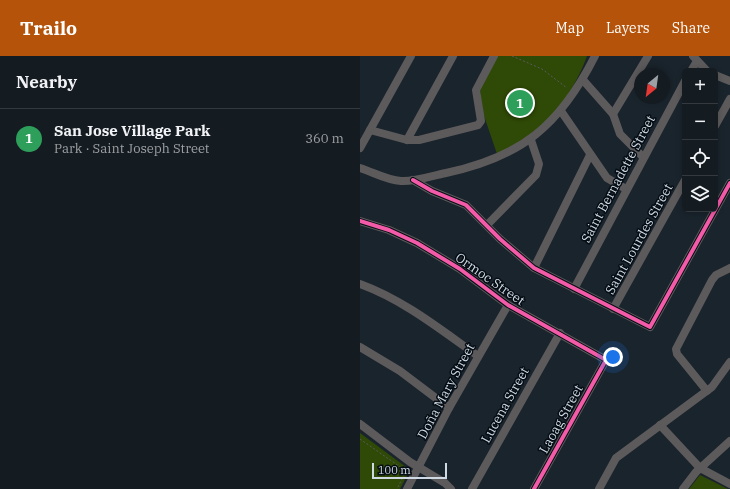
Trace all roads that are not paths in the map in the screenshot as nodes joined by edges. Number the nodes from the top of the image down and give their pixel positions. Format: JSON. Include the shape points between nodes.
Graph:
{"nodes":[{"id":1,"x":411,"y":56,"type":"edge"},
{"id":2,"x":453,"y":56,"type":"edge"},
{"id":3,"x":494,"y":56,"type":"edge"},
{"id":4,"x":595,"y":56,"type":"edge"},
{"id":5,"x":648,"y":56,"type":"edge"},
{"id":6,"x":695,"y":58,"type":"edge"},
{"id":7,"x":692,"y":68,"type":"edge"},
{"id":8,"x":704,"y":68,"type":"edge"},
{"id":9,"x":718,"y":76,"type":"edge"},
{"id":10,"x":583,"y":80,"type":"junction"},
{"id":11,"x":730,"y":81,"type":"edge"},
{"id":12,"x":682,"y":87,"type":"edge"},
{"id":13,"x":730,"y":99,"type":"edge"},
{"id":14,"x":561,"y":111,"type":"junction"},
{"id":15,"x":613,"y":114,"type":"junction"},
{"id":16,"x":718,"y":121,"type":"edge"},
{"id":17,"x":370,"y":130,"type":"junction"},
{"id":18,"x":407,"y":140,"type":"junction"},
{"id":19,"x":531,"y":140,"type":"junction"},
{"id":20,"x":360,"y":148,"type":"edge"},
{"id":21,"x":590,"y":155,"type":"junction"},
{"id":22,"x":643,"y":157,"type":"junction"},
{"id":23,"x":360,"y":168,"type":"edge"},
{"id":24,"x":413,"y":180,"type":"junction"},
{"id":25,"x":730,"y":182,"type":"edge"},
{"id":26,"x":682,"y":185,"type":"edge"},
{"id":27,"x":626,"y":189,"type":"junction"},
{"id":28,"x":360,"y":220,"type":"edge"},
{"id":29,"x":487,"y":225,"type":"junction"},
{"id":30,"x":534,"y":268,"type":"junction"},
{"id":31,"x":730,"y":268,"type":"edge"},
{"id":32,"x":360,"y":284,"type":"edge"},
{"id":33,"x":574,"y":289,"type":"junction"},
{"id":34,"x":508,"y":305,"type":"junction"},
{"id":35,"x":613,"y":309,"type":"junction"},
{"id":36,"x":560,"y":333,"type":"junction"},
{"id":37,"x":360,"y":347,"type":"edge"},
{"id":38,"x":478,"y":356,"type":"junction"},
{"id":39,"x":606,"y":360,"type":"joint"},
{"id":40,"x":730,"y":362,"type":"edge"},
{"id":41,"x":707,"y":391,"type":"junction"},
{"id":42,"x":449,"y":408,"type":"junction"},
{"id":43,"x":360,"y":424,"type":"edge"},
{"id":44,"x":660,"y":425,"type":"junction"},
{"id":45,"x":730,"y":441,"type":"edge"},
{"id":46,"x":420,"y":466,"type":"junction"},
{"id":47,"x":700,"y":468,"type":"junction"},
{"id":48,"x":730,"y":484,"type":"edge"},
{"id":49,"x":407,"y":489,"type":"edge"},
{"id":50,"x":451,"y":489,"type":"edge"},
{"id":51,"x":472,"y":489,"type":"edge"},
{"id":52,"x":534,"y":489,"type":"edge"},
{"id":53,"x":599,"y":489,"type":"edge"},
{"id":54,"x":683,"y":489,"type":"edge"}],
"edges":[{"from":1,"to":17,"type":"street"},
{"from":2,"to":18,"type":"street"},
{"from":3,"to":18,"type":"street","via":[[476,90],[480,123],[478,125],[419,140]]},
{"from":4,"to":10,"type":"street"},
{"from":5,"to":15,"type":"street"},
{"from":6,"to":7,"type":"street"},
{"from":6,"to":8,"type":"street"},
{"from":9,"to":11,"type":"street"},
{"from":10,"to":14,"type":"street"},
{"from":10,"to":15,"type":"street"},
{"from":12,"to":22,"type":"street","name":"Saint Bernadette Street"},
{"from":13,"to":16,"type":"street"},
{"from":14,"to":19,"type":"street"},
{"from":14,"to":21,"type":"street"},
{"from":15,"to":22,"type":"street","via":[[620,134]]},
{"from":17,"to":18,"type":"street"},
{"from":17,"to":20,"type":"street"},
{"from":19,"to":24,"type":"street","via":[[494,160]]},
{"from":19,"to":29,"type":"street","via":[[539,164],[536,175]]},
{"from":21,"to":27,"type":"street","via":[[607,178]]},
{"from":21,"to":30,"type":"street"},
{"from":22,"to":27,"type":"street","name":"Saint Bernadette Street"},
{"from":23,"to":24,"type":"street","via":[[393,179]]},
{"from":24,"to":29,"type":"street","via":[[466,205]]},
{"from":25,"to":35,"type":"street","via":[[650,327]]},
{"from":26,"to":35,"type":"street","name":"Saint Lourdes Street"},
{"from":27,"to":33,"type":"street","name":"Saint Bernadette Street"},
{"from":28,"to":34,"type":"street","name":"Ormoc Street","via":[[417,243],[460,269]]},
{"from":29,"to":30,"type":"street"},
{"from":30,"to":33,"type":"street"},
{"from":31,"to":41,"type":"street","via":[[712,280],[676,349],[677,354]]},
{"from":32,"to":38,"type":"street","via":[[393,299]]},
{"from":33,"to":35,"type":"street"},
{"from":34,"to":36,"type":"street","name":"Ormoc Street"},
{"from":34,"to":38,"type":"street","name":"Doña Mary Street"},
{"from":36,"to":39,"type":"street","name":"Ormoc Street"},
{"from":36,"to":51,"type":"street","name":"Lucena Street"},
{"from":37,"to":42,"type":"street","via":[[400,371]]},
{"from":38,"to":42,"type":"street","name":"Doña Mary Street"},
{"from":39,"to":52,"type":"street","name":"Laoag Street"},
{"from":40,"to":41,"type":"street"},
{"from":41,"to":44,"type":"street"},
{"from":42,"to":46,"type":"street","name":"Doña Mary Street"},
{"from":43,"to":46,"type":"street","via":[[410,462]]},
{"from":44,"to":47,"type":"street"},
{"from":44,"to":53,"type":"street","via":[[616,458]]},
{"from":45,"to":47,"type":"street"},
{"from":46,"to":49,"type":"street","name":"Doña Mary Street"},
{"from":46,"to":50,"type":"street"},
{"from":47,"to":48,"type":"street"},
{"from":47,"to":54,"type":"street"}]}
